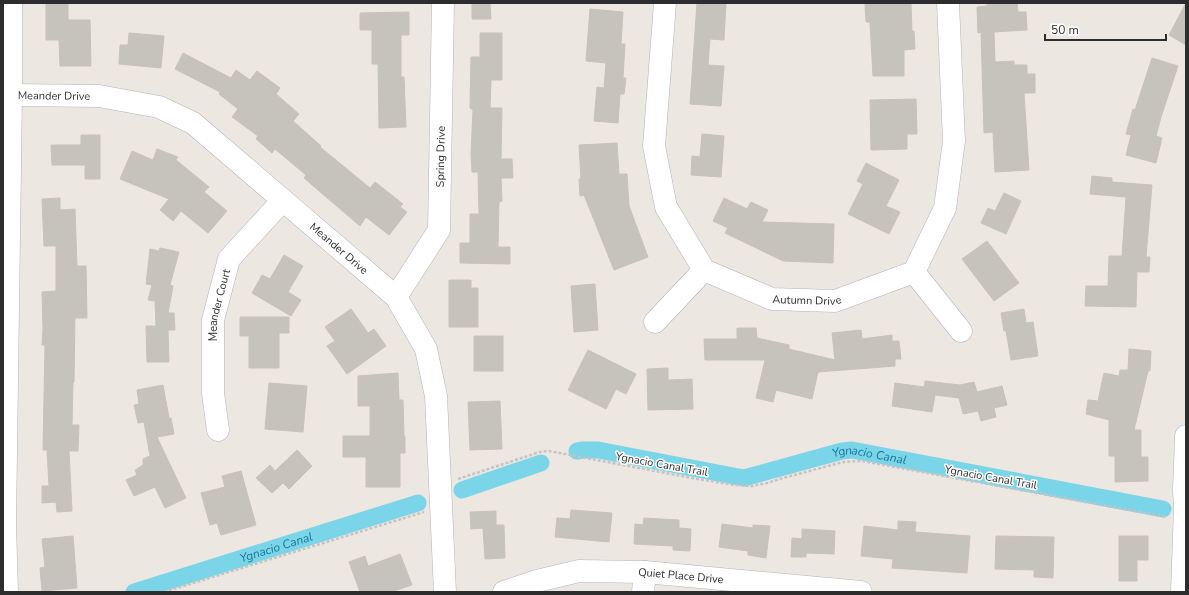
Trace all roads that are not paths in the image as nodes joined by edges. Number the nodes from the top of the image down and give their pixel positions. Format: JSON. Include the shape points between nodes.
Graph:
{"nodes":[{"id":1,"x":11,"y":3,"type":"edge"},
{"id":2,"x":443,"y":3,"type":"edge"},
{"id":3,"x":665,"y":3,"type":"edge"},
{"id":4,"x":948,"y":3,"type":"edge"},
{"id":5,"x":11,"y":95,"type":"junction"},
{"id":6,"x":283,"y":200,"type":"junction"},
{"id":7,"x":704,"y":270,"type":"junction"},
{"id":8,"x":914,"y":272,"type":"junction"},
{"id":9,"x":6,"y":285,"type":"edge"},
{"id":10,"x":396,"y":297,"type":"junction"},
{"id":11,"x":655,"y":322,"type":"dead end"},
{"id":12,"x":961,"y":331,"type":"dead end"},
{"id":13,"x":218,"y":430,"type":"dead end"},
{"id":14,"x":1186,"y":436,"type":"edge"},
{"id":15,"x":1185,"y":507,"type":"edge"},
{"id":16,"x":4,"y":524,"type":"edge"},
{"id":17,"x":644,"y":582,"type":"edge"},
{"id":18,"x":7,"y":592,"type":"edge"},
{"id":19,"x":445,"y":592,"type":"edge"},
{"id":20,"x":504,"y":592,"type":"edge"},
{"id":21,"x":861,"y":592,"type":"edge"},
{"id":22,"x":1182,"y":592,"type":"edge"}],
"edges":[{"from":1,"to":5,"type":"street"},
{"from":2,"to":10,"type":"street","name":"Spring Drive","via":[[439,230]]},
{"from":3,"to":7,"type":"street","via":[[654,146],[666,207]]},
{"from":4,"to":8,"type":"street","via":[[953,149],[945,208]]},
{"from":5,"to":6,"type":"street","name":"Meander Drive","via":[[99,96],[159,107],[193,123]]},
{"from":5,"to":9,"type":"street"},
{"from":6,"to":10,"type":"street","name":"Meander Drive"},
{"from":6,"to":13,"type":"street","name":"Meander Court","via":[[229,260],[213,320],[213,393]]},
{"from":7,"to":8,"type":"street","name":"Autumn Drive","via":[[772,300],[835,301]]},
{"from":7,"to":11,"type":"street"},
{"from":8,"to":12,"type":"street"},
{"from":9,"to":16,"type":"street"},
{"from":10,"to":19,"type":"street","name":"Meander Drive","via":[[426,349],[436,396]]},
{"from":14,"to":15,"type":"street"},
{"from":15,"to":22,"type":"street"},
{"from":16,"to":18,"type":"street"},
{"from":17,"to":20,"type":"street","name":"Quiet Place Drive","via":[[579,571]]},
{"from":17,"to":21,"type":"street","name":"Quiet Place Drive"}]}
